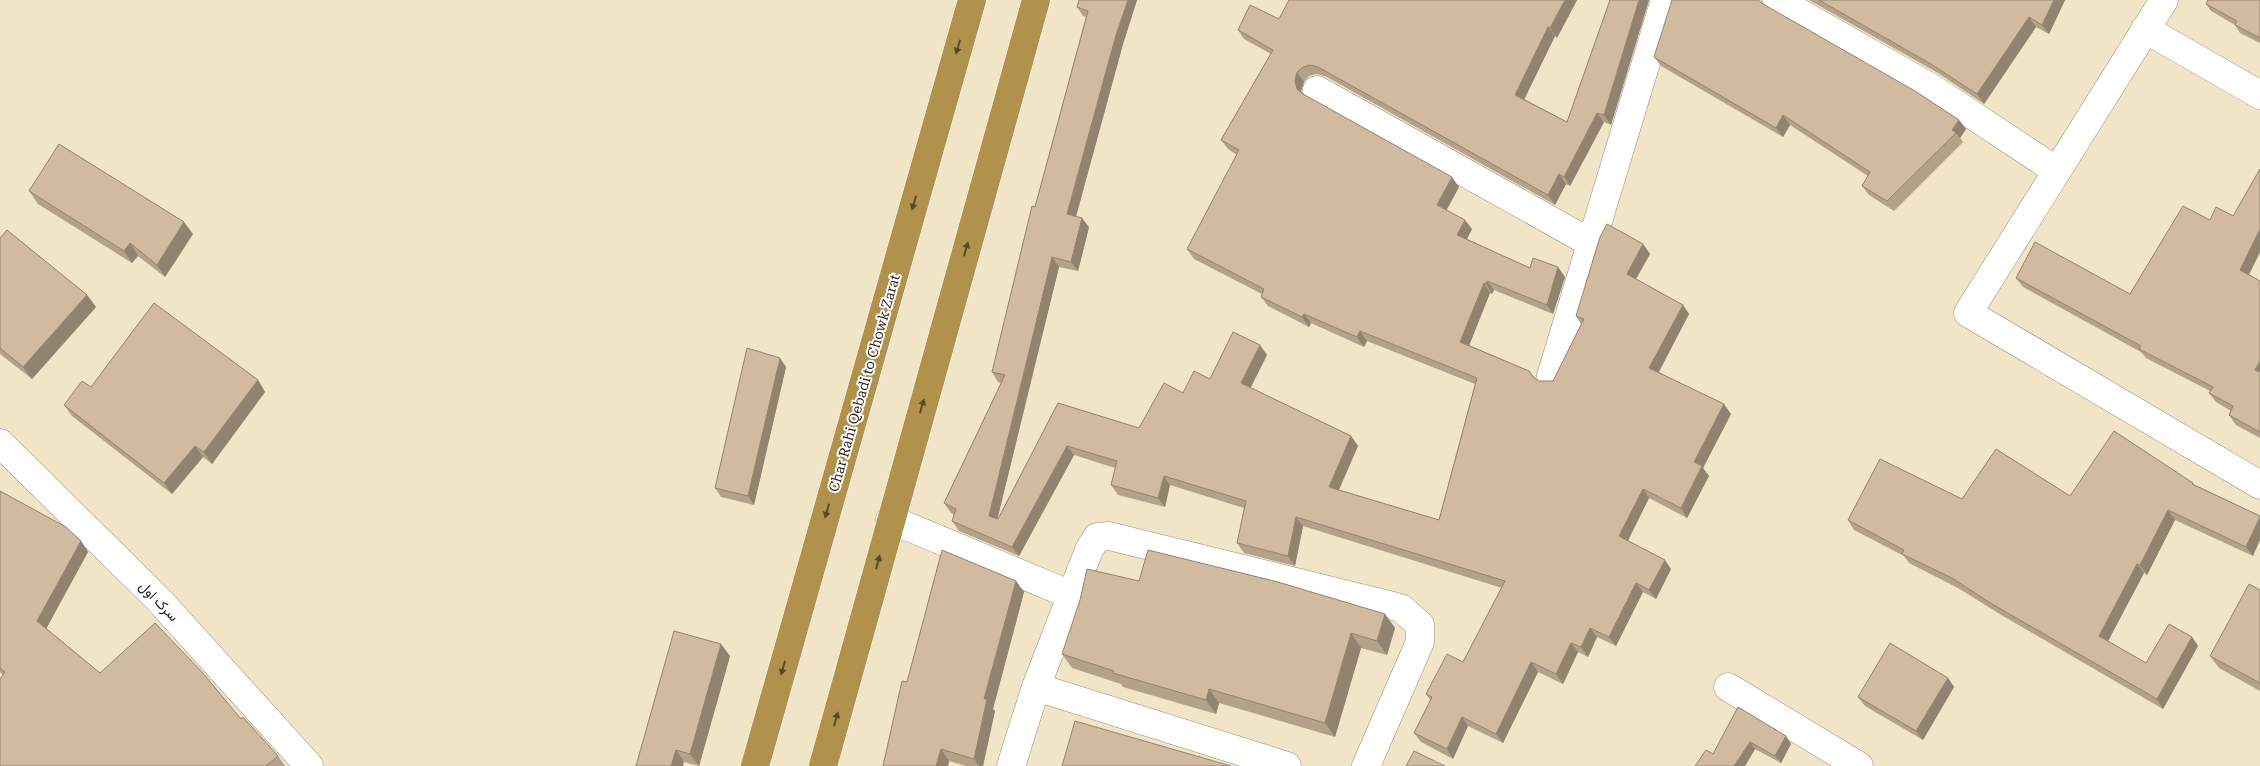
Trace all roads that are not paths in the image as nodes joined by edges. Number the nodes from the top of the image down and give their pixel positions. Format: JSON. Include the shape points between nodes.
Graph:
{"nodes":[{"id":1,"x":972,"y":0,"type":"edge"},
{"id":2,"x":1036,"y":0,"type":"edge"},
{"id":3,"x":1665,"y":0,"type":"edge"},
{"id":4,"x":1777,"y":0,"type":"edge"},
{"id":5,"x":2164,"y":0,"type":"edge"},
{"id":6,"x":2145,"y":28,"type":"junction"},
{"id":7,"x":1317,"y":90,"type":"dead end"},
{"id":8,"x":2260,"y":95,"type":"edge"},
{"id":9,"x":2057,"y":171,"type":"junction"},
{"id":10,"x":1591,"y":244,"type":"junction"},
{"id":11,"x":1551,"y":376,"type":"dead end"},
{"id":12,"x":3,"y":454,"type":"edge"},
{"id":13,"x":2260,"y":485,"type":"edge"},
{"id":14,"x":890,"y":520,"type":"junction"},
{"id":15,"x":1071,"y":595,"type":"junction"},
{"id":16,"x":1036,"y":687,"type":"junction"},
{"id":17,"x":1728,"y":687,"type":"dead end"},
{"id":18,"x":309,"y":766,"type":"edge"},
{"id":19,"x":755,"y":766,"type":"edge"},
{"id":20,"x":823,"y":766,"type":"edge"},
{"id":21,"x":1012,"y":766,"type":"edge"},
{"id":22,"x":1287,"y":766,"type":"edge"},
{"id":23,"x":1366,"y":766,"type":"edge"},
{"id":24,"x":1859,"y":766,"type":"edge"}],
"edges":[{"from":1,"to":19,"type":"highway","name":"Char Rahi Qebadi to Chowk Zarat","one_way":true},
{"from":14,"to":2,"type":"highway","one_way":true},
{"from":3,"to":10,"type":"street"},
{"from":4,"to":9,"type":"street","via":[[1930,87]]},
{"from":5,"to":6,"type":"street"},
{"from":6,"to":8,"type":"street"},
{"from":6,"to":9,"type":"street"},
{"from":7,"to":10,"type":"street"},
{"from":9,"to":13,"type":"street","via":[[1968,313]]},
{"from":10,"to":11,"type":"street"},
{"from":12,"to":18,"type":"street","name":"سرک اول","via":[[159,600]]},
{"from":14,"to":15,"type":"street"},
{"from":20,"to":14,"type":"highway","one_way":true},
{"from":15,"to":16,"type":"street"},
{"from":15,"to":23,"type":"street","via":[[1097,536],[1109,536],[1401,608],[1420,624],[1420,642]]},
{"from":16,"to":21,"type":"street"},
{"from":16,"to":22,"type":"street"},
{"from":17,"to":24,"type":"street"}]}
